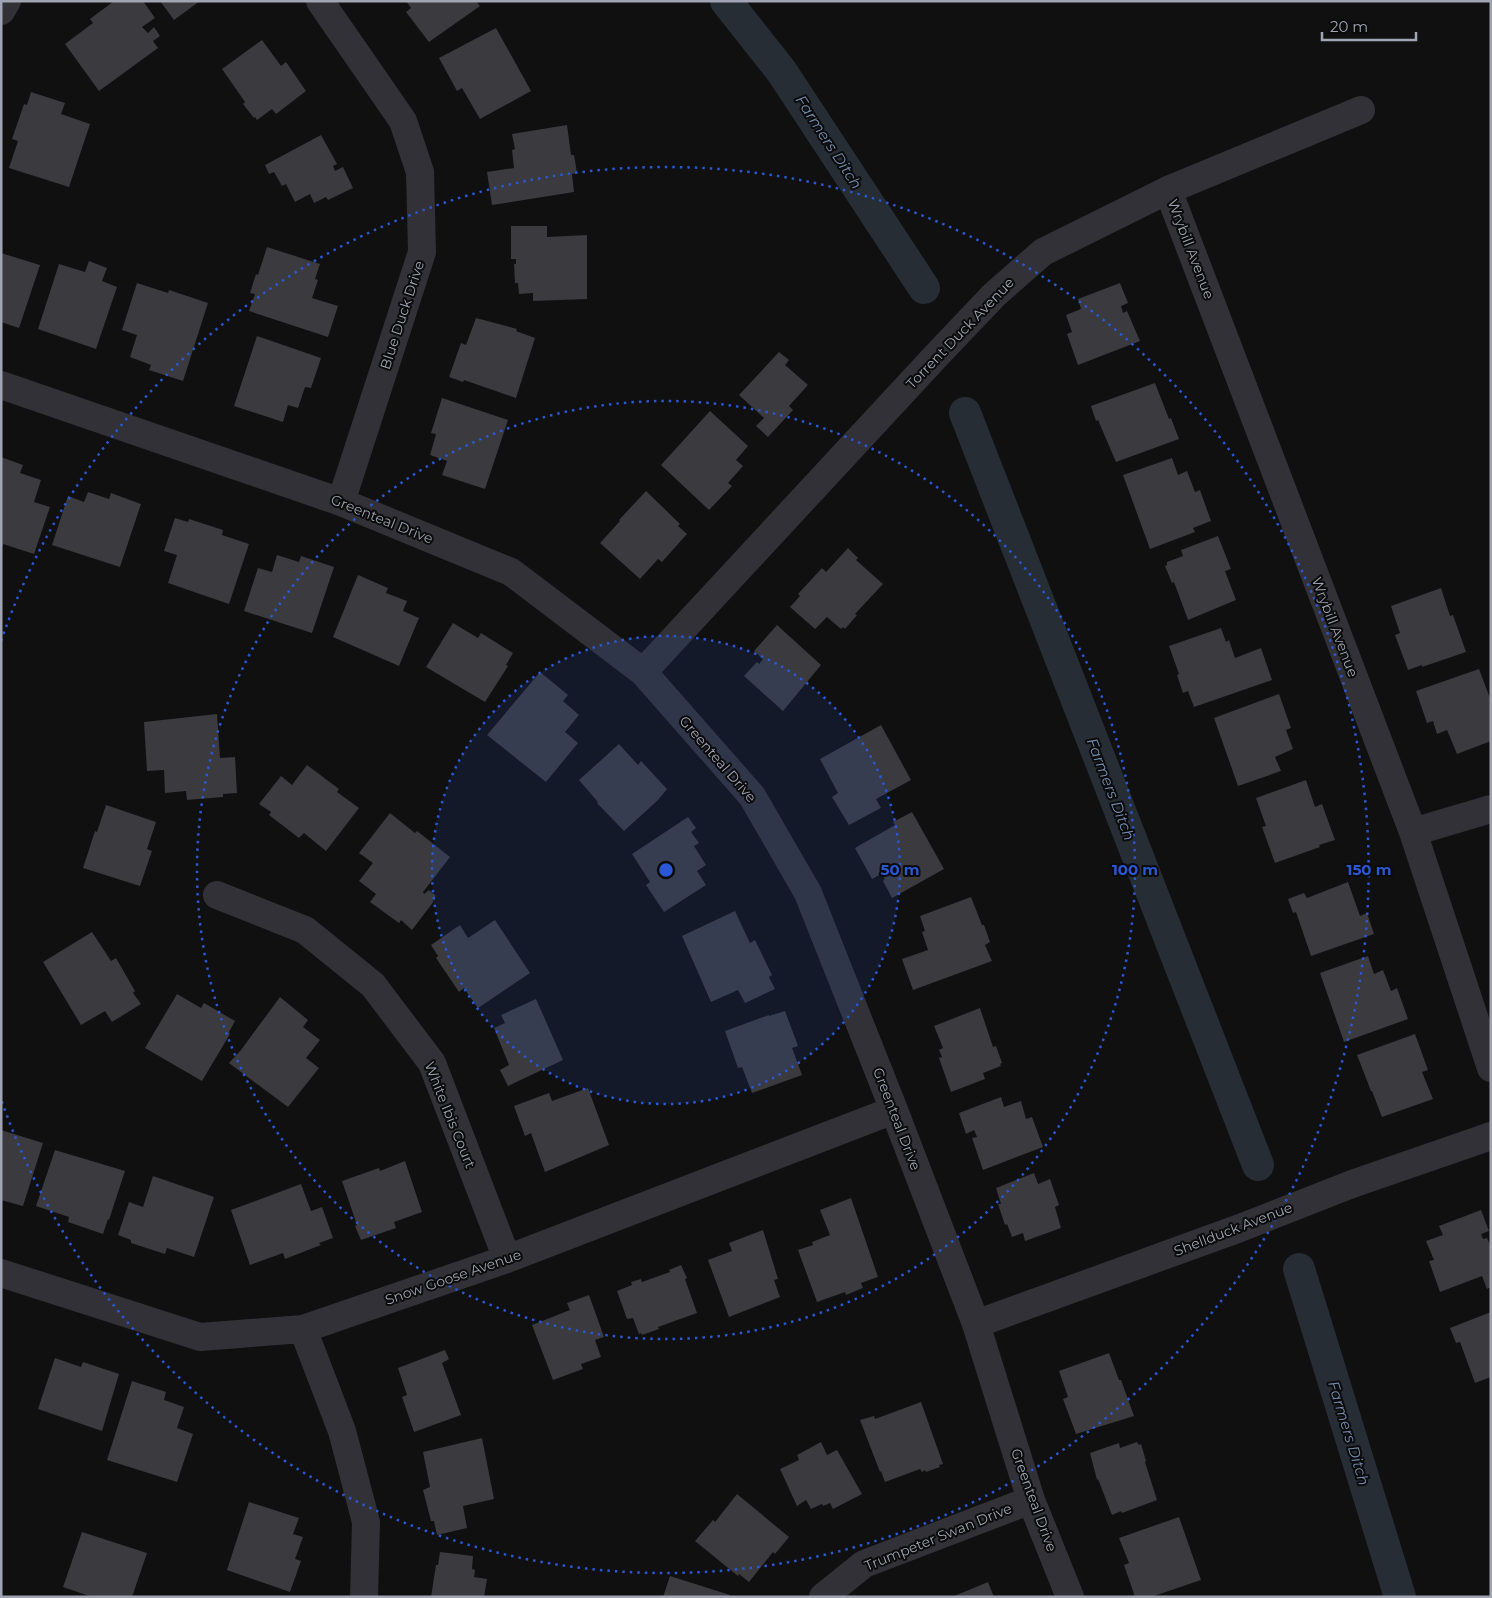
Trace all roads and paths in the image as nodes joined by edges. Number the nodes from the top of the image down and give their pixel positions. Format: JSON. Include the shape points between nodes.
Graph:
{"nodes":[{"id":1,"x":7,"y":1,"type":"edge"},
{"id":2,"x":320,"y":1,"type":"edge"},
{"id":3,"x":1,"y":11,"type":"edge"},
{"id":4,"x":1361,"y":110,"type":"dead end"},
{"id":5,"x":1168,"y":190,"type":"junction"},
{"id":6,"x":1,"y":385,"type":"edge"},
{"id":7,"x":340,"y":502,"type":"junction"},
{"id":8,"x":642,"y":672,"type":"junction"},
{"id":9,"x":1491,"y":809,"type":"edge"},
{"id":10,"x":1413,"y":832,"type":"junction"},
{"id":11,"x":217,"y":895,"type":"dead end"},
{"id":12,"x":1491,"y":1068,"type":"edge"},
{"id":13,"x":894,"y":1110,"type":"junction"},
{"id":14,"x":1491,"y":1136,"type":"edge"},
{"id":15,"x":507,"y":1259,"type":"junction"},
{"id":16,"x":1,"y":1273,"type":"edge"},
{"id":17,"x":976,"y":1324,"type":"junction"},
{"id":18,"x":303,"y":1329,"type":"junction"},
{"id":19,"x":1031,"y":1500,"type":"junction"},
{"id":20,"x":364,"y":1597,"type":"edge"},
{"id":21,"x":824,"y":1597,"type":"edge"},
{"id":22,"x":1070,"y":1597,"type":"edge"}],
"edges":[{"from":1,"to":3,"type":"street"},
{"from":2,"to":7,"type":"street","name":"Blue Duck Drive","via":[[403,120],[420,172],[422,252]]},
{"from":4,"to":5,"type":"street","name":"Torrent Duck Avenue"},
{"from":5,"to":8,"type":"street","name":"Torrent Duck Avenue","via":[[1043,252],[994,296]]},
{"from":5,"to":10,"type":"street","name":"Wrybill Avenue"},
{"from":6,"to":7,"type":"street","name":"Greenteal Drive"},
{"from":7,"to":8,"type":"street","name":"Greenteal Drive","via":[[511,572]]},
{"from":8,"to":13,"type":"street","name":"Greenteal Drive","via":[[752,796],[808,893]]},
{"from":9,"to":10,"type":"street"},
{"from":10,"to":12,"type":"street","name":"Wrybill Avenue"},
{"from":11,"to":15,"type":"street","name":"White Ibis Court","via":[[305,930],[373,985],[432,1063]]},
{"from":13,"to":15,"type":"street","name":"Snow Goose Avenue"},
{"from":13,"to":17,"type":"street","name":"Greenteal Drive"},
{"from":14,"to":17,"type":"street","name":"Shellduck Avenue","via":[[1352,1184]]},
{"from":15,"to":18,"type":"street","name":"Snow Goose Avenue"},
{"from":16,"to":18,"type":"street","name":"Snow Goose Avenue","via":[[200,1337]]},
{"from":17,"to":19,"type":"street","name":"Greenteal Drive"},
{"from":18,"to":20,"type":"street","via":[[342,1431],[366,1522]]},
{"from":19,"to":21,"type":"street","name":"Trumpeter Swan Drive","via":[[864,1564]]},
{"from":19,"to":22,"type":"street","name":"Greenteal Drive"}]}
